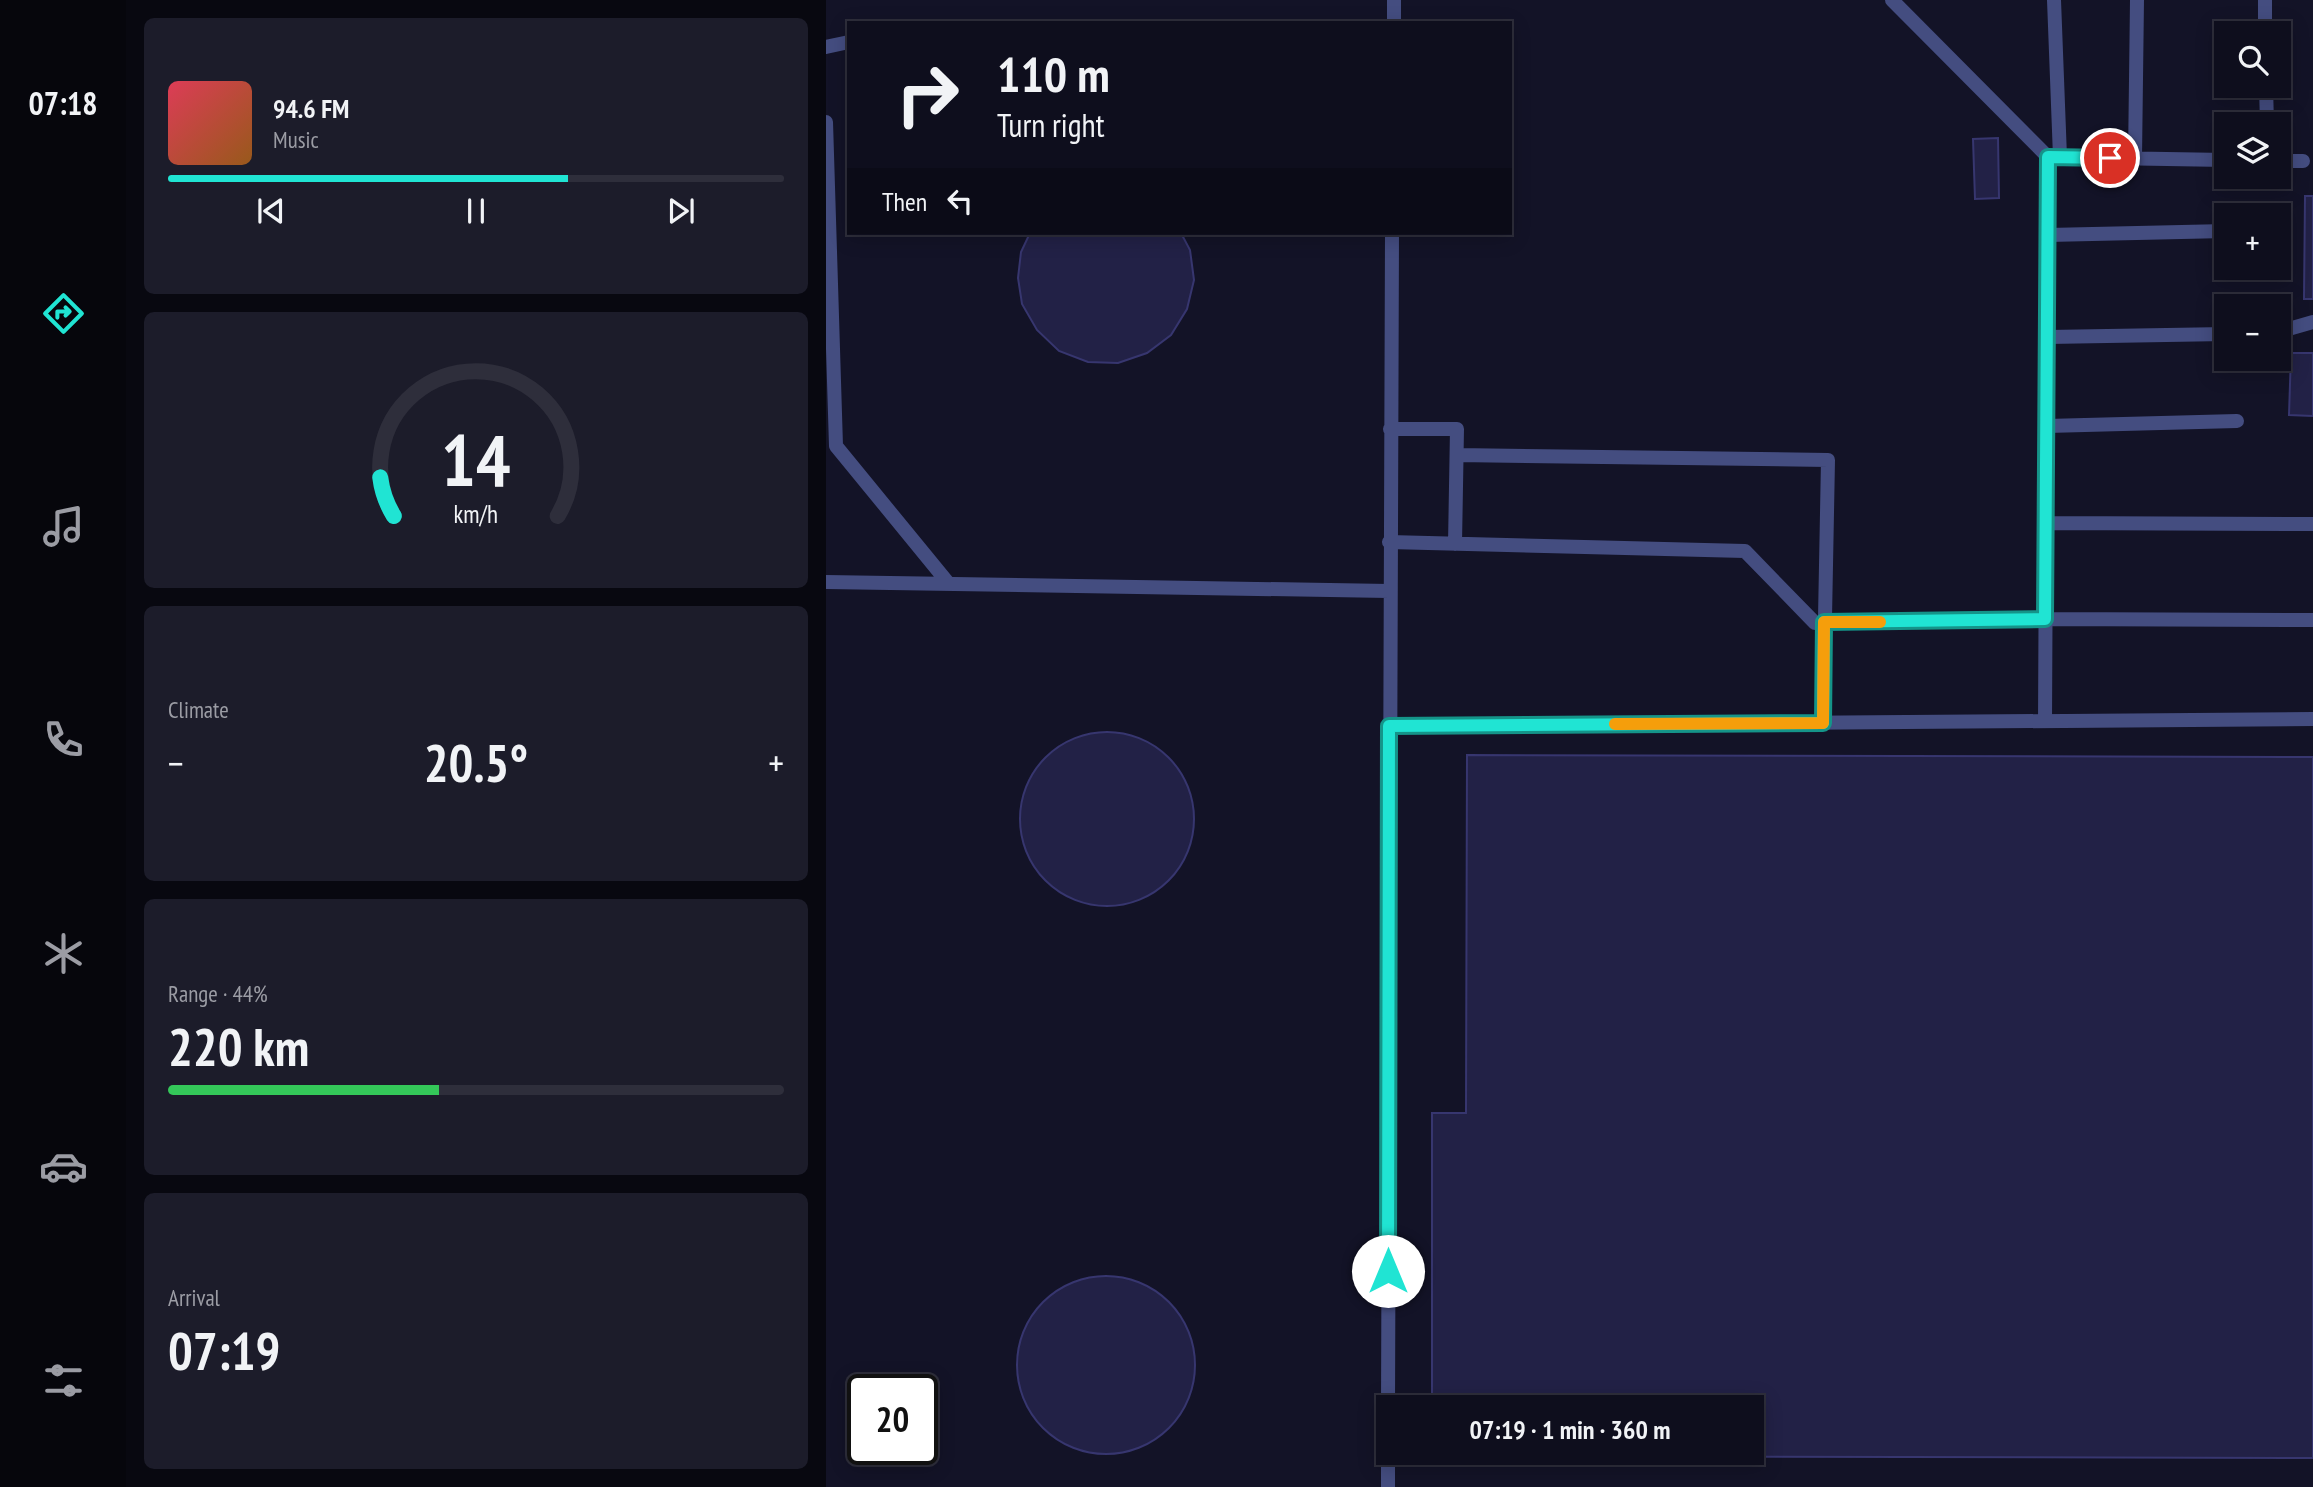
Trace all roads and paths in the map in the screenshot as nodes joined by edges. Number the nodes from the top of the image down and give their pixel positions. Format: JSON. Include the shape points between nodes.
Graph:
{"nodes":[{"id":1,"x":1394,"y":0,"type":"edge"},
{"id":2,"x":1892,"y":0,"type":"edge"},
{"id":3,"x":2054,"y":0,"type":"edge"},
{"id":4,"x":2137,"y":0,"type":"edge"},
{"id":5,"x":2265,"y":0,"type":"edge"},
{"id":6,"x":1394,"y":21,"type":"edge"},
{"id":7,"x":2265,"y":21,"type":"edge"},
{"id":8,"x":847,"y":43,"type":"edge"},
{"id":9,"x":826,"y":47,"type":"edge"},
{"id":10,"x":826,"y":122,"type":"edge"},
{"id":11,"x":2054,"y":157,"type":"junction"},
{"id":12,"x":2135,"y":158,"type":"junction"},
{"id":13,"x":2214,"y":160,"type":"edge"},
{"id":14,"x":2291,"y":161,"type":"edge"},
{"id":15,"x":2302,"y":161,"type":"dead end"},
{"id":16,"x":2214,"y":231,"type":"edge"},
{"id":17,"x":2048,"y":234,"type":"junction"},
{"id":18,"x":1392,"y":235,"type":"edge"},
{"id":19,"x":2313,"y":322,"type":"edge"},
{"id":20,"x":2291,"y":328,"type":"edge"},
{"id":21,"x":2214,"y":334,"type":"edge"},
{"id":22,"x":2048,"y":337,"type":"junction"},
{"id":23,"x":2237,"y":421,"type":"dead end"},
{"id":24,"x":2047,"y":426,"type":"junction"},
{"id":25,"x":1390,"y":429,"type":"junction"},
{"id":26,"x":1457,"y":455,"type":"junction"},
{"id":27,"x":2046,"y":523,"type":"junction"},
{"id":28,"x":2313,"y":524,"type":"edge"},
{"id":29,"x":1389,"y":542,"type":"junction"},
{"id":30,"x":1455,"y":544,"type":"junction"},
{"id":31,"x":826,"y":582,"type":"edge"},
{"id":32,"x":950,"y":584,"type":"junction"},
{"id":33,"x":1389,"y":591,"type":"junction"},
{"id":34,"x":2045,"y":619,"type":"junction"},
{"id":35,"x":2313,"y":620,"type":"edge"},
{"id":36,"x":1824,"y":622,"type":"junction"},
{"id":37,"x":2313,"y":719,"type":"edge"},
{"id":38,"x":2045,"y":721,"type":"junction"},
{"id":39,"x":1823,"y":723,"type":"junction"},
{"id":40,"x":1389,"y":726,"type":"junction"},
{"id":41,"x":1388,"y":1395,"type":"edge"},
{"id":42,"x":1388,"y":1465,"type":"edge"},
{"id":43,"x":1388,"y":1487,"type":"edge"}],
"edges":[{"from":1,"to":6,"type":"lane"},
{"from":2,"to":11,"type":"lane"},
{"from":3,"to":11,"type":"lane"},
{"from":4,"to":12,"type":"lane"},
{"from":5,"to":7,"type":"lane"},
{"from":8,"to":9,"type":"lane"},
{"from":10,"to":32,"type":"lane","via":[[836,446]]},
{"from":11,"to":12,"type":"lane"},
{"from":11,"to":17,"type":"lane"},
{"from":12,"to":13,"type":"lane"},
{"from":14,"to":15,"type":"lane"},
{"from":16,"to":17,"type":"lane"},
{"from":17,"to":22,"type":"lane"},
{"from":18,"to":25,"type":"lane"},
{"from":19,"to":20,"type":"lane"},
{"from":21,"to":22,"type":"lane"},
{"from":22,"to":24,"type":"lane"},
{"from":23,"to":24,"type":"lane"},
{"from":24,"to":27,"type":"lane"},
{"from":25,"to":26,"type":"lane","via":[[1457,429]]},
{"from":25,"to":29,"type":"lane"},
{"from":26,"to":30,"type":"lane"},
{"from":26,"to":36,"type":"lane","via":[[1828,460]]},
{"from":27,"to":28,"type":"lane"},
{"from":27,"to":34,"type":"lane"},
{"from":29,"to":30,"type":"lane"},
{"from":29,"to":33,"type":"lane"},
{"from":30,"to":36,"type":"lane","via":[[1745,551],[1815,623]]},
{"from":31,"to":32,"type":"lane"},
{"from":32,"to":33,"type":"lane"},
{"from":33,"to":40,"type":"lane"},
{"from":34,"to":35,"type":"lane"},
{"from":34,"to":36,"type":"lane"},
{"from":34,"to":38,"type":"lane"},
{"from":36,"to":39,"type":"lane"},
{"from":37,"to":38,"type":"lane"},
{"from":38,"to":39,"type":"lane"},
{"from":39,"to":40,"type":"lane"},
{"from":40,"to":41,"type":"lane"},
{"from":42,"to":43,"type":"lane"}]}
